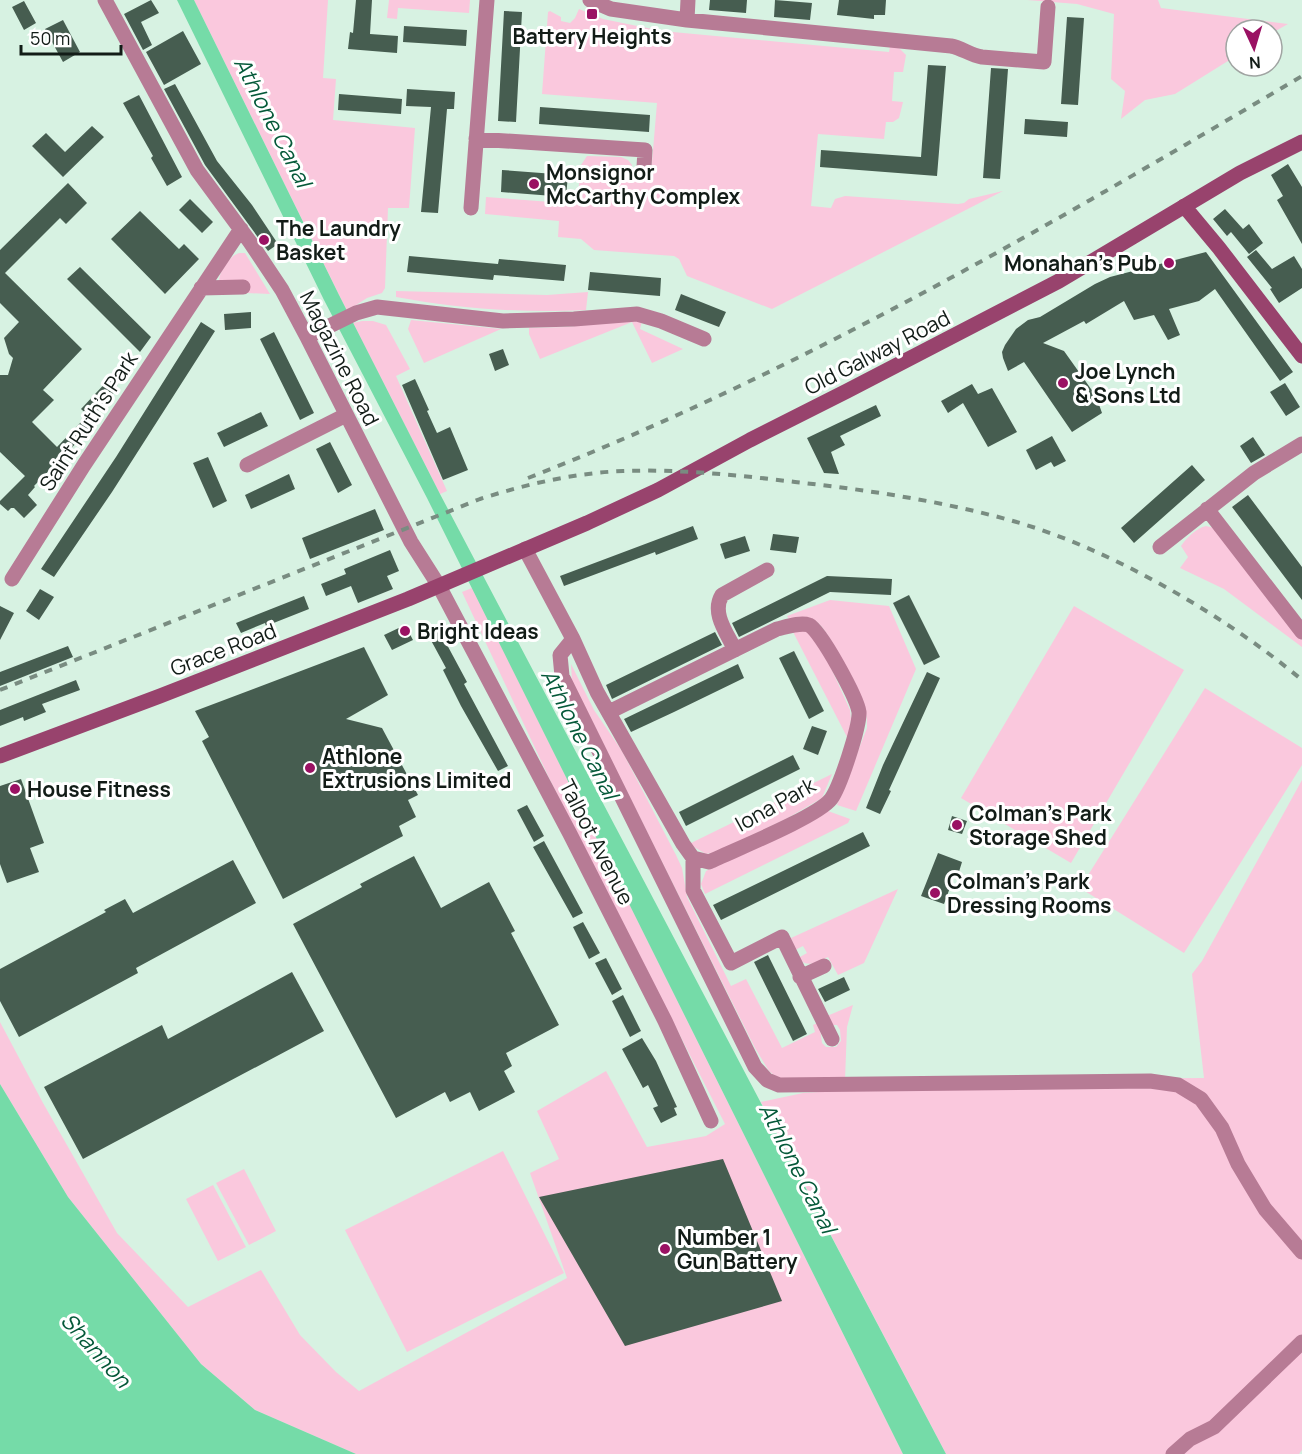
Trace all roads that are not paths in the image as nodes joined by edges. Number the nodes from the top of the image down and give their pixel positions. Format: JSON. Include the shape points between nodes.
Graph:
{"nodes":[{"id":1,"x":105,"y":0,"type":"edge"},
{"id":2,"x":487,"y":0,"type":"edge"},
{"id":3,"x":590,"y":0,"type":"edge"},
{"id":4,"x":688,"y":0,"type":"edge"},
{"id":5,"x":1048,"y":7,"type":"dead end"},
{"id":6,"x":687,"y":20,"type":"junction"},
{"id":7,"x":476,"y":139,"type":"junction"},
{"id":8,"x":1302,"y":142,"type":"edge"},
{"id":9,"x":644,"y":167,"type":"dead end"},
{"id":10,"x":1184,"y":206,"type":"junction"},
{"id":11,"x":471,"y":208,"type":"dead end"},
{"id":12,"x":241,"y":229,"type":"junction"},
{"id":13,"x":243,"y":287,"type":"dead end"},
{"id":14,"x":201,"y":288,"type":"junction"},
{"id":15,"x":307,"y":337,"type":"junction"},
{"id":16,"x":704,"y":339,"type":"dead end"},
{"id":17,"x":1302,"y":356,"type":"edge"},
{"id":18,"x":346,"y":415,"type":"junction"},
{"id":19,"x":1302,"y":444,"type":"edge"},
{"id":20,"x":247,"y":465,"type":"dead end"},
{"id":21,"x":1207,"y":509,"type":"junction"},
{"id":22,"x":1160,"y":547,"type":"dead end"},
{"id":23,"x":525,"y":549,"type":"junction"},
{"id":24,"x":767,"y":570,"type":"dead end"},
{"id":25,"x":460,"y":577,"type":"joint"},
{"id":26,"x":12,"y":579,"type":"dead end"},
{"id":27,"x":439,"y":586,"type":"junction"},
{"id":28,"x":1302,"y":632,"type":"edge"},
{"id":29,"x":573,"y":639,"type":"junction"},
{"id":30,"x":735,"y":650,"type":"junction"},
{"id":31,"x":609,"y":712,"type":"junction"},
{"id":32,"x":0,"y":756,"type":"edge"},
{"id":33,"x":693,"y":858,"type":"junction"},
{"id":34,"x":824,"y":966,"type":"dead end"},
{"id":35,"x":800,"y":977,"type":"junction"},
{"id":36,"x":831,"y":1039,"type":"dead end"},
{"id":37,"x":711,"y":1121,"type":"dead end"},
{"id":38,"x":1302,"y":1252,"type":"edge"},
{"id":39,"x":1302,"y":1342,"type":"edge"},
{"id":40,"x":1173,"y":1454,"type":"edge"}],
"edges":[{"from":1,"to":12,"type":"street","name":"Magazine Road","via":[[197,170]]},
{"from":2,"to":7,"type":"street"},
{"from":3,"to":6,"type":"street","via":[[611,9]]},
{"from":4,"to":6,"type":"street"},
{"from":5,"to":6,"type":"street","via":[[1044,62],[976,56],[951,46]]},
{"from":7,"to":9,"type":"street","via":[[645,150]]},
{"from":7,"to":11,"type":"street"},
{"from":8,"to":10,"type":"main road","name":"Old Galway Road"},
{"from":10,"to":17,"type":"main road"},
{"from":10,"to":23,"type":"main road","name":"Old Galway Road","via":[[1059,281],[847,392],[658,490]]},
{"from":12,"to":14,"type":"street","name":"Saint Ruth's Park"},
{"from":12,"to":15,"type":"street","name":"Magazine Road","via":[[282,290]]},
{"from":13,"to":14,"type":"street"},
{"from":14,"to":26,"type":"street","name":"Saint Ruth's Park"},
{"from":15,"to":16,"type":"street","via":[[356,312],[377,307],[485,320],[643,315]]},
{"from":15,"to":18,"type":"street","name":"Magazine Road"},
{"from":18,"to":20,"type":"street"},
{"from":18,"to":27,"type":"street","name":"Magazine Road","via":[[411,542]]},
{"from":19,"to":21,"type":"street","via":[[1254,473]]},
{"from":21,"to":22,"type":"street"},
{"from":21,"to":28,"type":"street"},
{"from":23,"to":25,"type":"main road","name":"Old Galway Road"},
{"from":23,"to":29,"type":"street"},
{"from":24,"to":30,"type":"street","via":[[718,601],[718,614]]},
{"from":25,"to":27,"type":"main road","name":"Grace Road"},
{"from":27,"to":32,"type":"main road","name":"Grace Road"},
{"from":27,"to":37,"type":"street","name":"Talbot Avenue","via":[[570,834]]},
{"from":29,"to":31,"type":"street"},
{"from":29,"to":38,"type":"street","via":[[560,655],[562,676],[755,1067],[767,1080],[779,1085],[1150,1081],[1178,1085],[1200,1100],[1222,1128],[1264,1209]]},
{"from":30,"to":31,"type":"street"},
{"from":30,"to":33,"type":"street","name":"Iona Park","via":[[777,629],[811,626],[821,637],[859,716],[839,784],[827,803],[709,862]]},
{"from":31,"to":33,"type":"street"},
{"from":33,"to":35,"type":"street","via":[[693,890],[734,969],[782,938]]},
{"from":34,"to":35,"type":"street"},
{"from":35,"to":36,"type":"street"},
{"from":39,"to":40,"type":"street","via":[[1214,1427]]}]}
